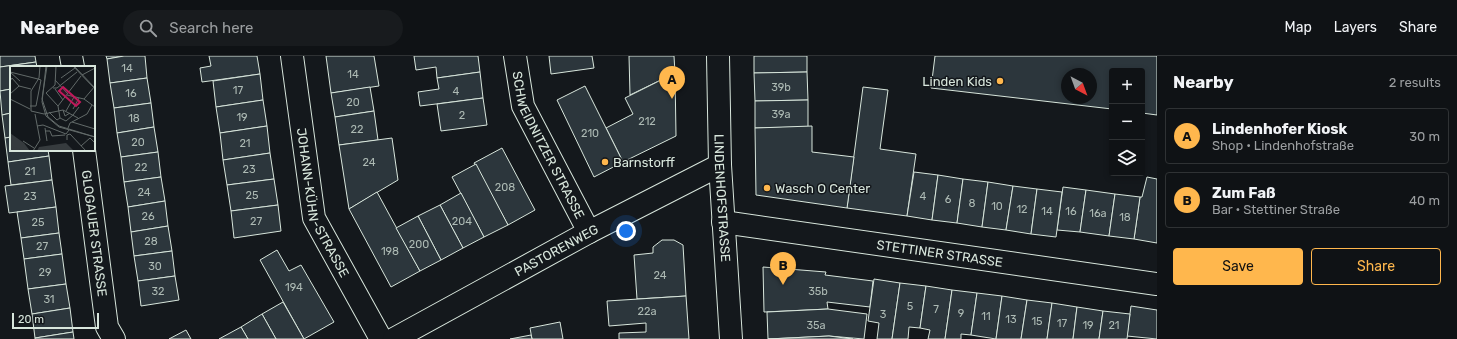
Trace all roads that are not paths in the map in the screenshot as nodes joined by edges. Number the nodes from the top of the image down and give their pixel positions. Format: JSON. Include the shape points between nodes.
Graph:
{"nodes":[{"id":1,"x":71,"y":56,"type":"edge"},
{"id":2,"x":292,"y":56,"type":"edge"},
{"id":3,"x":515,"y":56,"type":"edge"},
{"id":4,"x":718,"y":56,"type":"edge"},
{"id":5,"x":73,"y":66,"type":"edge"},
{"id":6,"x":84,"y":151,"type":"edge"},
{"id":7,"x":720,"y":165,"type":"junction"},
{"id":8,"x":723,"y":222,"type":"junction"},
{"id":9,"x":589,"y":232,"type":"junction"},
{"id":10,"x":1157,"y":284,"type":"edge"},
{"id":11,"x":114,"y":339,"type":"edge"},
{"id":12,"x":381,"y":339,"type":"edge"},
{"id":13,"x":394,"y":339,"type":"edge"},
{"id":14,"x":731,"y":339,"type":"edge"}],
"edges":[{"from":1,"to":5,"type":"street"},
{"from":2,"to":12,"type":"street","name":"JOHANN-KÜHN-STRASSE","via":[[314,218]]},
{"from":3,"to":9,"type":"street","name":"SCHWEIDNITZER STRASSE","via":[[523,106]]},
{"from":4,"to":7,"type":"street","name":"LINDENHOFSTRASSE"},
{"from":6,"to":11,"type":"street","name":"GLOGAUER STRASSE","via":[[107,327]]},
{"from":7,"to":8,"type":"street","name":"LINDENHOFSTRASSE"},
{"from":7,"to":9,"type":"street","name":"PASTORENWEG"},
{"from":8,"to":10,"type":"street","name":"STETTINER STRASSE"},
{"from":8,"to":14,"type":"street","name":"LINDENHOFSTRASSE"},
{"from":9,"to":13,"type":"street","name":"PASTORENWEG"}]}
